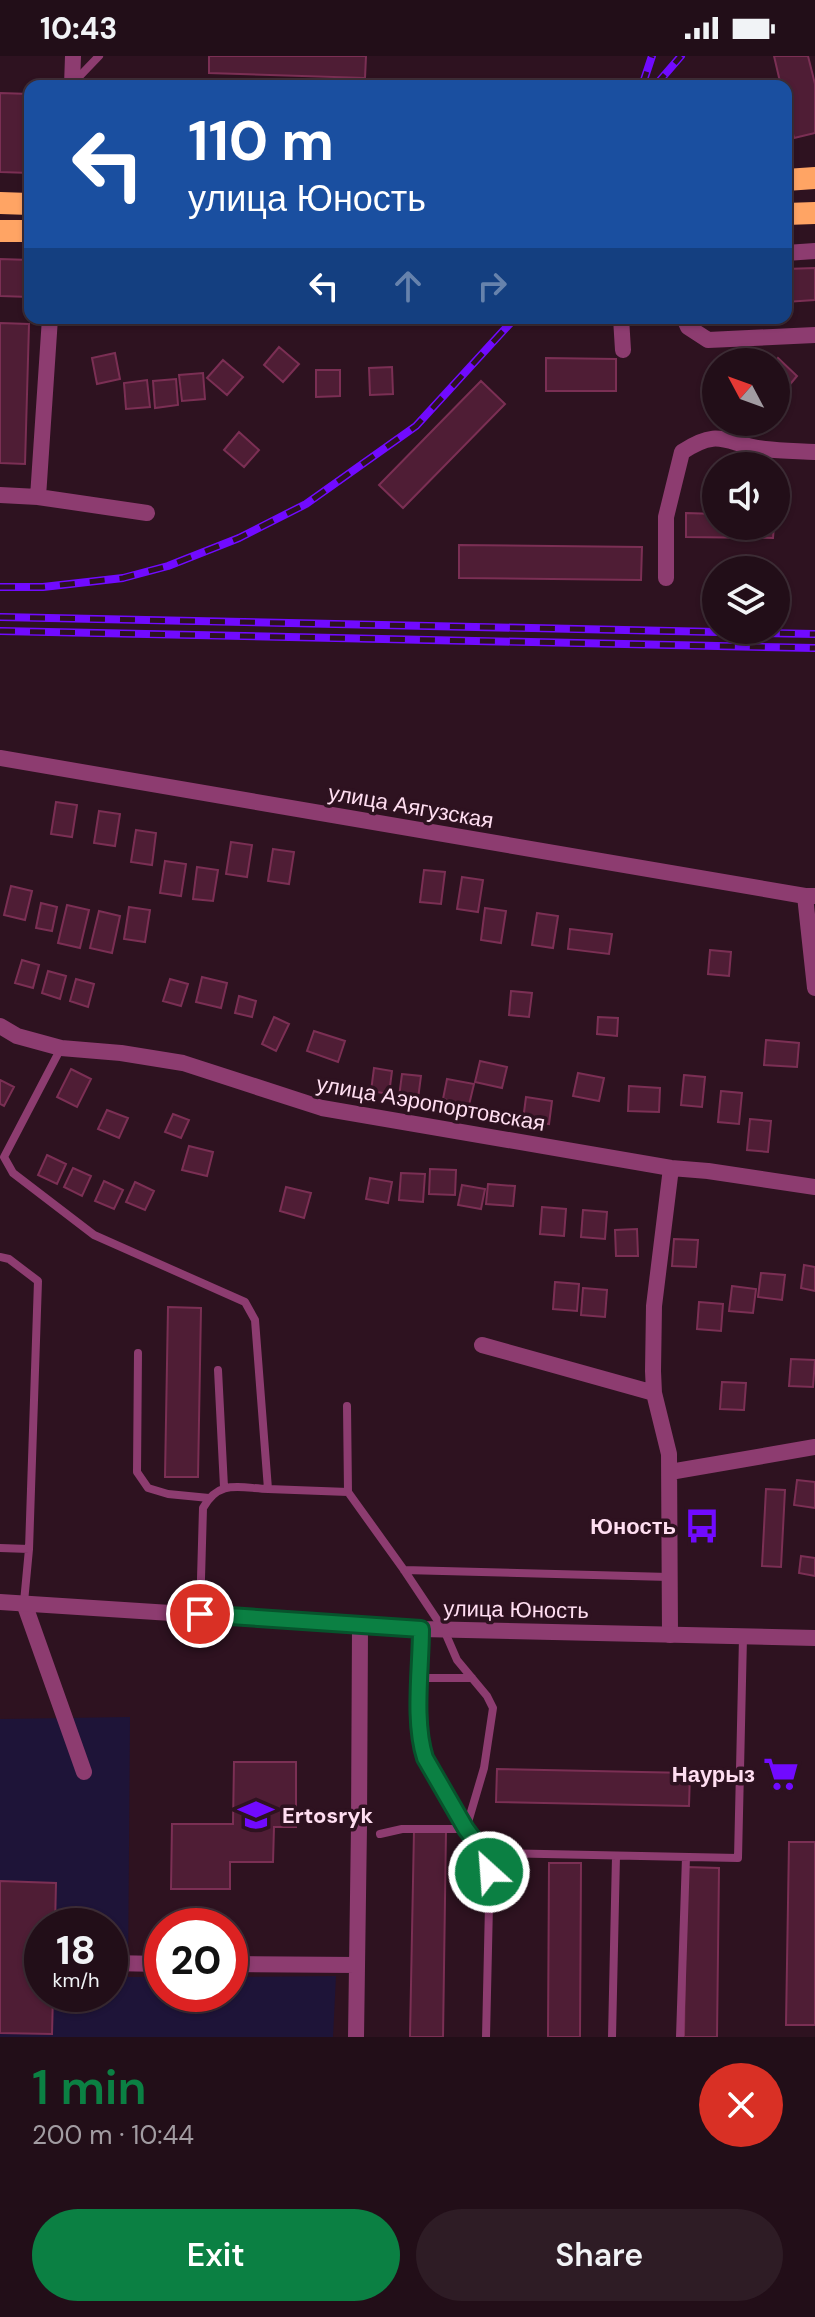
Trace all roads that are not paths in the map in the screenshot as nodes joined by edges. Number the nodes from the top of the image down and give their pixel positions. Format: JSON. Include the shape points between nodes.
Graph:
{"nodes":[{"id":1,"x":73,"y":56,"type":"edge"},
{"id":2,"x":99,"y":56,"type":"edge"},
{"id":3,"x":72,"y":80,"type":"edge"},
{"id":4,"x":77,"y":80,"type":"edge"},
{"id":5,"x":815,"y":178,"type":"edge"},
{"id":6,"x":792,"y":180,"type":"edge"},
{"id":7,"x":0,"y":203,"type":"edge"},
{"id":8,"x":24,"y":204,"type":"edge"},
{"id":9,"x":815,"y":213,"type":"edge"},
{"id":10,"x":792,"y":214,"type":"edge"},
{"id":11,"x":0,"y":231,"type":"edge"},
{"id":12,"x":24,"y":231,"type":"edge"},
{"id":13,"x":815,"y":251,"type":"edge"},
{"id":14,"x":792,"y":253,"type":"edge"},
{"id":15,"x":50,"y":324,"type":"edge"},
{"id":16,"x":621,"y":324,"type":"edge"},
{"id":17,"x":687,"y":324,"type":"edge"},
{"id":18,"x":815,"y":335,"type":"edge"},
{"id":19,"x":623,"y":350,"type":"dead end"},
{"id":20,"x":815,"y":452,"type":"edge"},
{"id":21,"x":0,"y":495,"type":"edge"},
{"id":22,"x":38,"y":497,"type":"junction"},
{"id":23,"x":147,"y":513,"type":"dead end"},
{"id":24,"x":666,"y":578,"type":"dead end"},
{"id":25,"x":0,"y":758,"type":"edge"},
{"id":26,"x":810,"y":896,"type":"edge"},
{"id":27,"x":815,"y":988,"type":"edge"},
{"id":28,"x":0,"y":1026,"type":"edge"},
{"id":29,"x":61,"y":1048,"type":"junction"},
{"id":30,"x":671,"y":1168,"type":"junction"},
{"id":31,"x":815,"y":1187,"type":"edge"},
{"id":32,"x":0,"y":1257,"type":"edge"},
{"id":33,"x":482,"y":1345,"type":"dead end"},
{"id":34,"x":138,"y":1353,"type":"dead end"},
{"id":35,"x":218,"y":1370,"type":"dead end"},
{"id":36,"x":654,"y":1393,"type":"junction"},
{"id":37,"x":347,"y":1406,"type":"dead end"},
{"id":38,"x":815,"y":1447,"type":"edge"},
{"id":39,"x":670,"y":1472,"type":"junction"},
{"id":40,"x":224,"y":1487,"type":"junction"},
{"id":41,"x":268,"y":1489,"type":"junction"},
{"id":42,"x":348,"y":1492,"type":"junction"},
{"id":43,"x":209,"y":1498,"type":"junction"},
{"id":44,"x":0,"y":1548,"type":"edge"},
{"id":45,"x":29,"y":1549,"type":"junction"},
{"id":46,"x":404,"y":1570,"type":"junction"},
{"id":47,"x":669,"y":1577,"type":"junction"},
{"id":48,"x":0,"y":1602,"type":"edge"},
{"id":49,"x":24,"y":1603,"type":"junction"},
{"id":50,"x":200,"y":1614,"type":"junction"},
{"id":51,"x":360,"y":1627,"type":"junction"},
{"id":52,"x":421,"y":1629,"type":"junction"},
{"id":53,"x":444,"y":1630,"type":"junction"},
{"id":54,"x":670,"y":1635,"type":"junction"},
{"id":55,"x":743,"y":1637,"type":"junction"},
{"id":56,"x":815,"y":1638,"type":"edge"},
{"id":57,"x":420,"y":1678,"type":"junction"},
{"id":58,"x":472,"y":1678,"type":"junction"},
{"id":59,"x":84,"y":1772,"type":"dead end"},
{"id":60,"x":466,"y":1829,"type":"junction"},
{"id":61,"x":380,"y":1834,"type":"dead end"},
{"id":62,"x":498,"y":1853,"type":"dead end"},
{"id":63,"x":616,"y":1856,"type":"junction"},
{"id":64,"x":686,"y":1857,"type":"junction"},
{"id":65,"x":248,"y":1964,"type":"edge"},
{"id":66,"x":357,"y":1965,"type":"junction"},
{"id":67,"x":356,"y":2037,"type":"edge"},
{"id":68,"x":486,"y":2037,"type":"edge"},
{"id":69,"x":612,"y":2037,"type":"edge"},
{"id":70,"x":680,"y":2037,"type":"edge"}],
"edges":[{"from":1,"to":3,"type":"street"},
{"from":2,"to":4,"type":"lane"},
{"from":5,"to":6,"type":"highway"},
{"from":7,"to":8,"type":"highway"},
{"from":9,"to":10,"type":"highway"},
{"from":11,"to":12,"type":"highway"},
{"from":13,"to":14,"type":"street"},
{"from":15,"to":22,"type":"street"},
{"from":16,"to":19,"type":"street"},
{"from":17,"to":18,"type":"street","via":[[708,340]]},
{"from":20,"to":24,"type":"street","via":[[761,449],[712,437],[682,452],[666,517]]},
{"from":21,"to":22,"type":"street"},
{"from":22,"to":23,"type":"street"},
{"from":25,"to":26,"type":"street","name":"улица Аягузская"},
{"from":26,"to":27,"type":"street"},
{"from":28,"to":29,"type":"street","name":"улица Аэропортовская"},
{"from":29,"to":30,"type":"street","name":"улица Аэропортовская","via":[[183,1063],[322,1108]]},
{"from":29,"to":41,"type":"lane","via":[[4,1157],[13,1173],[94,1235],[245,1302],[255,1320]]},
{"from":30,"to":31,"type":"street","name":"улица Аэропортовская"},
{"from":30,"to":36,"type":"street","via":[[654,1306]]},
{"from":32,"to":45,"type":"lane","via":[[38,1281]]},
{"from":33,"to":36,"type":"street"},
{"from":34,"to":43,"type":"lane","via":[[137,1472],[148,1488]]},
{"from":35,"to":40,"type":"lane"},
{"from":36,"to":39,"type":"street"},
{"from":37,"to":42,"type":"lane"},
{"from":38,"to":39,"type":"street"},
{"from":39,"to":47,"type":"street"},
{"from":40,"to":41,"type":"lane"},
{"from":40,"to":43,"type":"lane"},
{"from":41,"to":42,"type":"lane"},
{"from":42,"to":46,"type":"lane"},
{"from":43,"to":50,"type":"lane","via":[[203,1508]]},
{"from":44,"to":45,"type":"lane"},
{"from":45,"to":49,"type":"lane"},
{"from":46,"to":47,"type":"lane"},
{"from":46,"to":53,"type":"lane"},
{"from":47,"to":54,"type":"street"},
{"from":48,"to":49,"type":"street","name":"улица Юность"},
{"from":49,"to":50,"type":"street","name":"улица Юность"},
{"from":49,"to":59,"type":"street"},
{"from":50,"to":51,"type":"street","name":"улица Юность"},
{"from":51,"to":52,"type":"street","name":"улица Юность"},
{"from":51,"to":66,"type":"street"},
{"from":52,"to":53,"type":"street","name":"улица Юность"},
{"from":52,"to":57,"type":"lane"},
{"from":53,"to":54,"type":"street","name":"улица Юность"},
{"from":53,"to":58,"type":"lane"},
{"from":54,"to":55,"type":"street","name":"улица Юность"},
{"from":55,"to":56,"type":"street","name":"улица Юность"},
{"from":55,"to":64,"type":"lane","via":[[738,1858]]},
{"from":57,"to":58,"type":"lane"},
{"from":57,"to":60,"type":"lane","via":[[425,1758]]},
{"from":58,"to":60,"type":"lane","via":[[493,1708],[484,1768]]},
{"from":60,"to":61,"type":"lane"},
{"from":60,"to":68,"type":"lane","via":[[490,1861]]},
{"from":62,"to":63,"type":"lane"},
{"from":63,"to":64,"type":"lane"},
{"from":63,"to":69,"type":"lane"},
{"from":64,"to":70,"type":"lane"},
{"from":65,"to":66,"type":"street"},
{"from":66,"to":67,"type":"street"}]}
